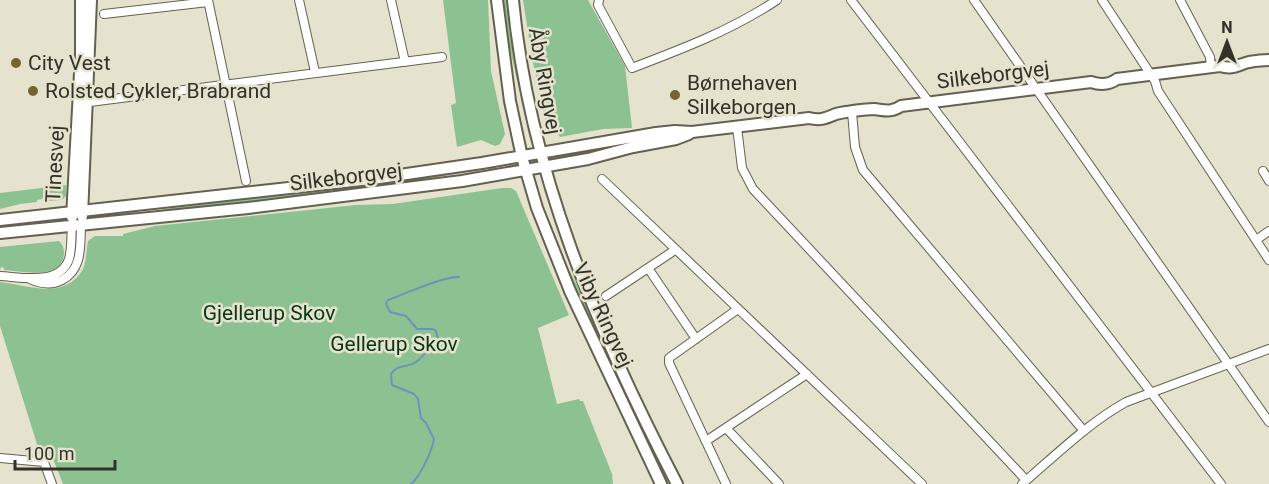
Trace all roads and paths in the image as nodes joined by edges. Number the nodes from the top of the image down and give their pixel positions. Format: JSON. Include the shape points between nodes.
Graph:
{"nodes":[{"id":1,"x":81,"y":0,"type":"edge"},
{"id":2,"x":91,"y":0,"type":"edge"},
{"id":3,"x":299,"y":0,"type":"edge"},
{"id":4,"x":391,"y":0,"type":"edge"},
{"id":5,"x":498,"y":0,"type":"edge"},
{"id":6,"x":513,"y":0,"type":"edge"},
{"id":7,"x":599,"y":0,"type":"edge"},
{"id":8,"x":777,"y":0,"type":"edge"},
{"id":9,"x":850,"y":0,"type":"edge"},
{"id":10,"x":974,"y":0,"type":"edge"},
{"id":11,"x":1102,"y":0,"type":"edge"},
{"id":12,"x":1180,"y":0,"type":"edge"},
{"id":13,"x":208,"y":1,"type":"edge"},
{"id":14,"x":763,"y":4,"type":"edge"},
{"id":15,"x":105,"y":14,"type":"dead end"},
{"id":16,"x":442,"y":57,"type":"dead end"},
{"id":17,"x":1269,"y":60,"type":"edge"},
{"id":18,"x":405,"y":62,"type":"junction"},
{"id":19,"x":1215,"y":66,"type":"junction"},
{"id":20,"x":315,"y":72,"type":"junction"},
{"id":21,"x":1151,"y":75,"type":"junction"},
{"id":22,"x":226,"y":84,"type":"junction"},
{"id":23,"x":1036,"y":89,"type":"junction"},
{"id":24,"x":82,"y":103,"type":"junction"},
{"id":25,"x":928,"y":103,"type":"junction"},
{"id":26,"x":852,"y":112,"type":"junction"},
{"id":27,"x":737,"y":127,"type":"junction"},
{"id":28,"x":692,"y":132,"type":"junction"},
{"id":29,"x":540,"y":154,"type":"junction"},
{"id":30,"x":522,"y":157,"type":"junction"},
{"id":31,"x":543,"y":167,"type":"junction"},
{"id":32,"x":526,"y":170,"type":"junction"},
{"id":33,"x":1263,"y":171,"type":"dead end"},
{"id":34,"x":602,"y":179,"type":"dead end"},
{"id":35,"x":246,"y":181,"type":"dead end"},
{"id":36,"x":1269,"y":182,"type":"edge"},
{"id":37,"x":77,"y":211,"type":"junction"},
{"id":38,"x":0,"y":219,"type":"edge"},
{"id":39,"x":76,"y":225,"type":"junction"},
{"id":40,"x":1269,"y":231,"type":"edge"},
{"id":41,"x":0,"y":233,"type":"edge"},
{"id":42,"x":1256,"y":240,"type":"junction"},
{"id":43,"x":675,"y":250,"type":"junction"},
{"id":44,"x":1269,"y":260,"type":"edge"},
{"id":45,"x":648,"y":268,"type":"junction"},
{"id":46,"x":0,"y":276,"type":"edge"},
{"id":47,"x":606,"y":296,"type":"dead end"},
{"id":48,"x":738,"y":309,"type":"junction"},
{"id":49,"x":696,"y":339,"type":"junction"},
{"id":50,"x":1269,"y":349,"type":"edge"},
{"id":51,"x":1227,"y":363,"type":"junction"},
{"id":52,"x":807,"y":374,"type":"junction"},
{"id":53,"x":1149,"y":393,"type":"junction"},
{"id":54,"x":1269,"y":422,"type":"edge"},
{"id":55,"x":726,"y":428,"type":"junction"},
{"id":56,"x":1084,"y":431,"type":"junction"},
{"id":57,"x":706,"y":441,"type":"junction"},
{"id":58,"x":0,"y":458,"type":"edge"},
{"id":59,"x":1024,"y":482,"type":"edge"},
{"id":60,"x":52,"y":484,"type":"edge"},
{"id":61,"x":662,"y":484,"type":"edge"},
{"id":62,"x":677,"y":484,"type":"edge"},
{"id":63,"x":726,"y":484,"type":"edge"},
{"id":64,"x":779,"y":484,"type":"edge"},
{"id":65,"x":922,"y":484,"type":"edge"},
{"id":66,"x":1221,"y":484,"type":"edge"}],
"edges":[{"from":1,"to":24,"type":"main road","name":"Tinesvej"},
{"from":2,"to":24,"type":"main road","name":"Tinesvej"},
{"from":3,"to":20,"type":"street"},
{"from":4,"to":18,"type":"street"},
{"from":5,"to":30,"type":"main road","name":"Åby Ringvej","via":[[508,90]]},
{"from":6,"to":29,"type":"main road","name":"Åby Ringvej","via":[[521,65]]},
{"from":7,"to":14,"type":"street","via":[[598,5],[632,68],[723,31]]},
{"from":8,"to":14,"type":"street"},
{"from":9,"to":25,"type":"street"},
{"from":10,"to":23,"type":"street"},
{"from":11,"to":21,"type":"street"},
{"from":12,"to":19,"type":"street"},
{"from":13,"to":15,"type":"street"},
{"from":13,"to":22,"type":"street"},
{"from":16,"to":18,"type":"street"},
{"from":17,"to":19,"type":"main road","name":"Silkeborgvej","via":[[1239,59]]},
{"from":18,"to":20,"type":"street"},
{"from":19,"to":21,"type":"main road","name":"Silkeborgvej"},
{"from":20,"to":22,"type":"street"},
{"from":21,"to":23,"type":"main road","name":"Silkeborgvej","via":[[1097,77],[1091,82]]},
{"from":21,"to":42,"type":"street"},
{"from":22,"to":24,"type":"street"},
{"from":22,"to":35,"type":"street"},
{"from":23,"to":25,"type":"main road","name":"Silkeborgvej"},
{"from":23,"to":51,"type":"street"},
{"from":24,"to":37,"type":"main road","name":"Tinesvej"},
{"from":25,"to":26,"type":"main road","name":"Silkeborgvej","via":[[894,103]]},
{"from":25,"to":53,"type":"street"},
{"from":26,"to":27,"type":"main road","name":"Silkeborgvej","via":[[817,120]]},
{"from":26,"to":56,"type":"street","via":[[855,147],[863,170]]},
{"from":27,"to":28,"type":"main road","name":"Silkeborgvej"},
{"from":27,"to":59,"type":"street","via":[[741,168],[753,189]]},
{"from":28,"to":29,"type":"main road","name":"Silkeborgvej","via":[[656,133]]},
{"from":28,"to":31,"type":"main road","name":"Silkeborgvej","via":[[676,139]]},
{"from":29,"to":30,"type":"main road","name":"Silkeborgvej"},
{"from":29,"to":31,"type":"main road","name":"Åby Ringvej"},
{"from":30,"to":32,"type":"main road","name":"Viby Ringvej"},
{"from":30,"to":37,"type":"main road","name":"Silkeborgvej","via":[[379,178]]},
{"from":31,"to":32,"type":"main road","name":"Silkeborgvej"},
{"from":31,"to":62,"type":"main road","name":"Viby Ringvej","via":[[595,310]]},
{"from":32,"to":39,"type":"main road","name":"Silkeborgvej","via":[[396,190]]},
{"from":32,"to":61,"type":"main road","name":"Viby Ringvej","via":[[570,291]]},
{"from":33,"to":36,"type":"street"},
{"from":34,"to":43,"type":"street"},
{"from":37,"to":38,"type":"main road","name":"Silkeborgvej"},
{"from":37,"to":39,"type":"main road","name":"Tinesvej"},
{"from":39,"to":41,"type":"main road","name":"Silkeborgvej"},
{"from":39,"to":46,"type":"street","via":[[80,253],[72,274],[51,284]]},
{"from":40,"to":42,"type":"street"},
{"from":42,"to":44,"type":"street"},
{"from":43,"to":45,"type":"street"},
{"from":43,"to":48,"type":"street"},
{"from":45,"to":47,"type":"street"},
{"from":45,"to":49,"type":"street"},
{"from":48,"to":49,"type":"street"},
{"from":48,"to":52,"type":"street"},
{"from":49,"to":57,"type":"street","via":[[669,361]]},
{"from":50,"to":51,"type":"street"},
{"from":51,"to":53,"type":"street"},
{"from":51,"to":54,"type":"street"},
{"from":52,"to":55,"type":"street"},
{"from":52,"to":65,"type":"street"},
{"from":53,"to":56,"type":"street","via":[[1111,411]]},
{"from":53,"to":66,"type":"street"},
{"from":55,"to":57,"type":"street"},
{"from":55,"to":64,"type":"street"},
{"from":56,"to":59,"type":"street"},
{"from":57,"to":63,"type":"street"},
{"from":58,"to":60,"type":"street","via":[[44,462]]}]}
